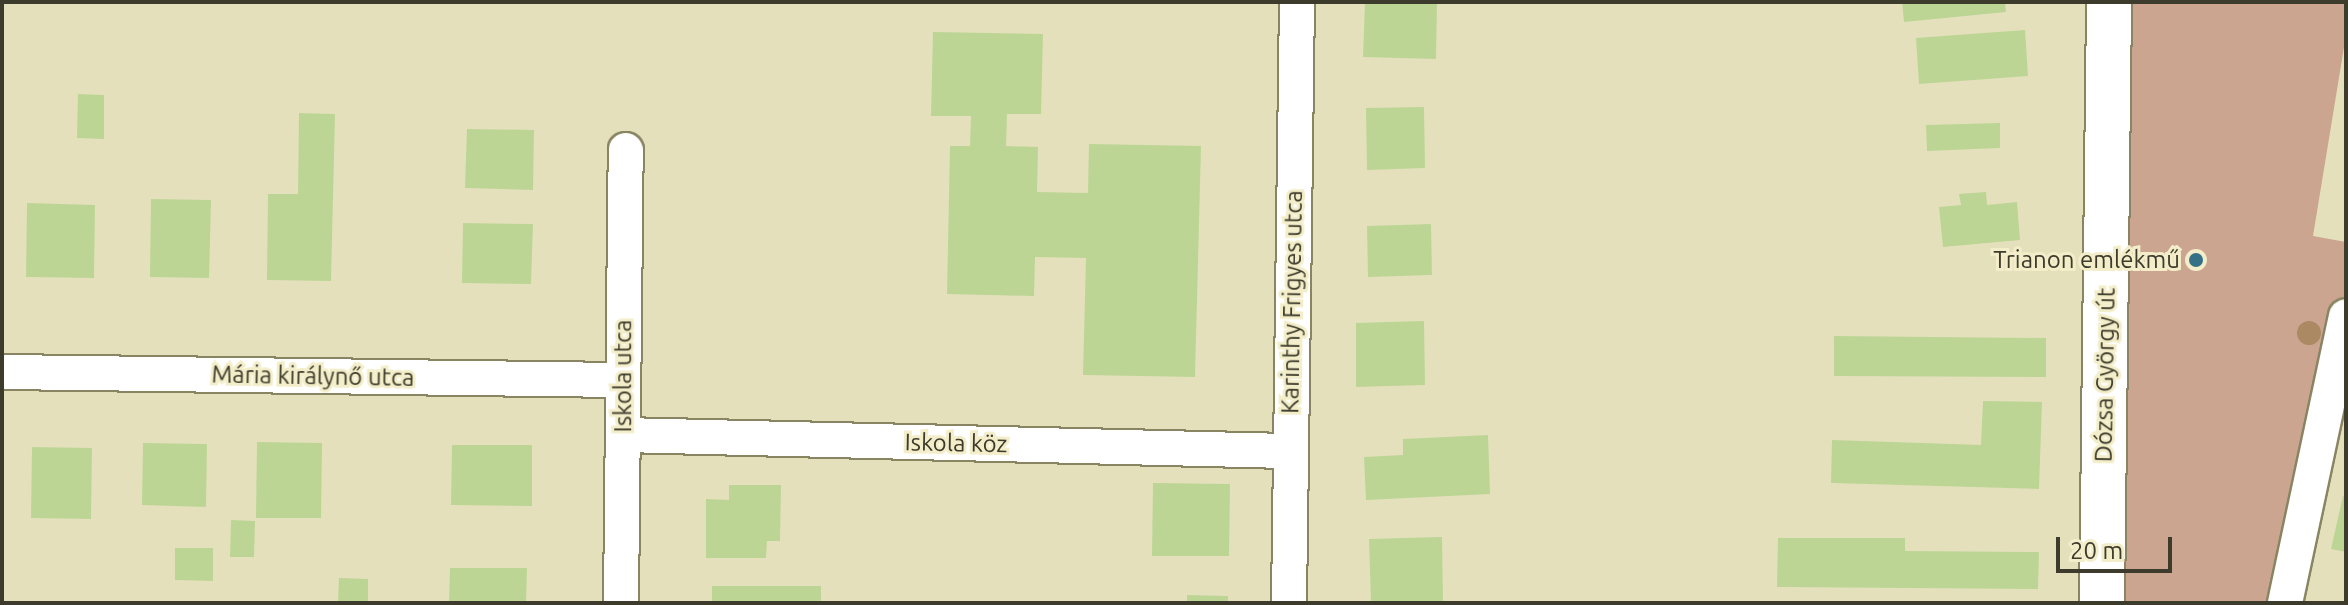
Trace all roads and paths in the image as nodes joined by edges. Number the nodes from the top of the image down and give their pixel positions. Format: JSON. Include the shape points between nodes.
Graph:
{"nodes":[{"id":1,"x":1297,"y":2,"type":"edge"},
{"id":2,"x":2109,"y":2,"type":"edge"},
{"id":3,"x":626,"y":150,"type":"dead end"},
{"id":4,"x":2346,"y":316,"type":"edge"},
{"id":5,"x":2,"y":372,"type":"edge"},
{"id":6,"x":623,"y":380,"type":"junction"},
{"id":7,"x":623,"y":435,"type":"junction"},
{"id":8,"x":1289,"y":451,"type":"junction"},
{"id":9,"x":621,"y":603,"type":"edge"},
{"id":10,"x":1289,"y":603,"type":"edge"},
{"id":11,"x":2102,"y":603,"type":"edge"},
{"id":12,"x":2285,"y":603,"type":"edge"}],
"edges":[{"from":1,"to":8,"type":"street","name":"Karinthy Frigyes utca"},
{"from":2,"to":11,"type":"street","name":"Dózsa György út"},
{"from":3,"to":6,"type":"street","name":"Iskola utca"},
{"from":4,"to":12,"type":"street"},
{"from":5,"to":6,"type":"street","name":"Mária királynő utca"},
{"from":6,"to":7,"type":"street","name":"Iskola utca"},
{"from":7,"to":8,"type":"street","name":"Iskola köz"},
{"from":7,"to":9,"type":"street","name":"Iskola utca"},
{"from":8,"to":10,"type":"street","name":"Karinthy Frigyes utca"}]}
